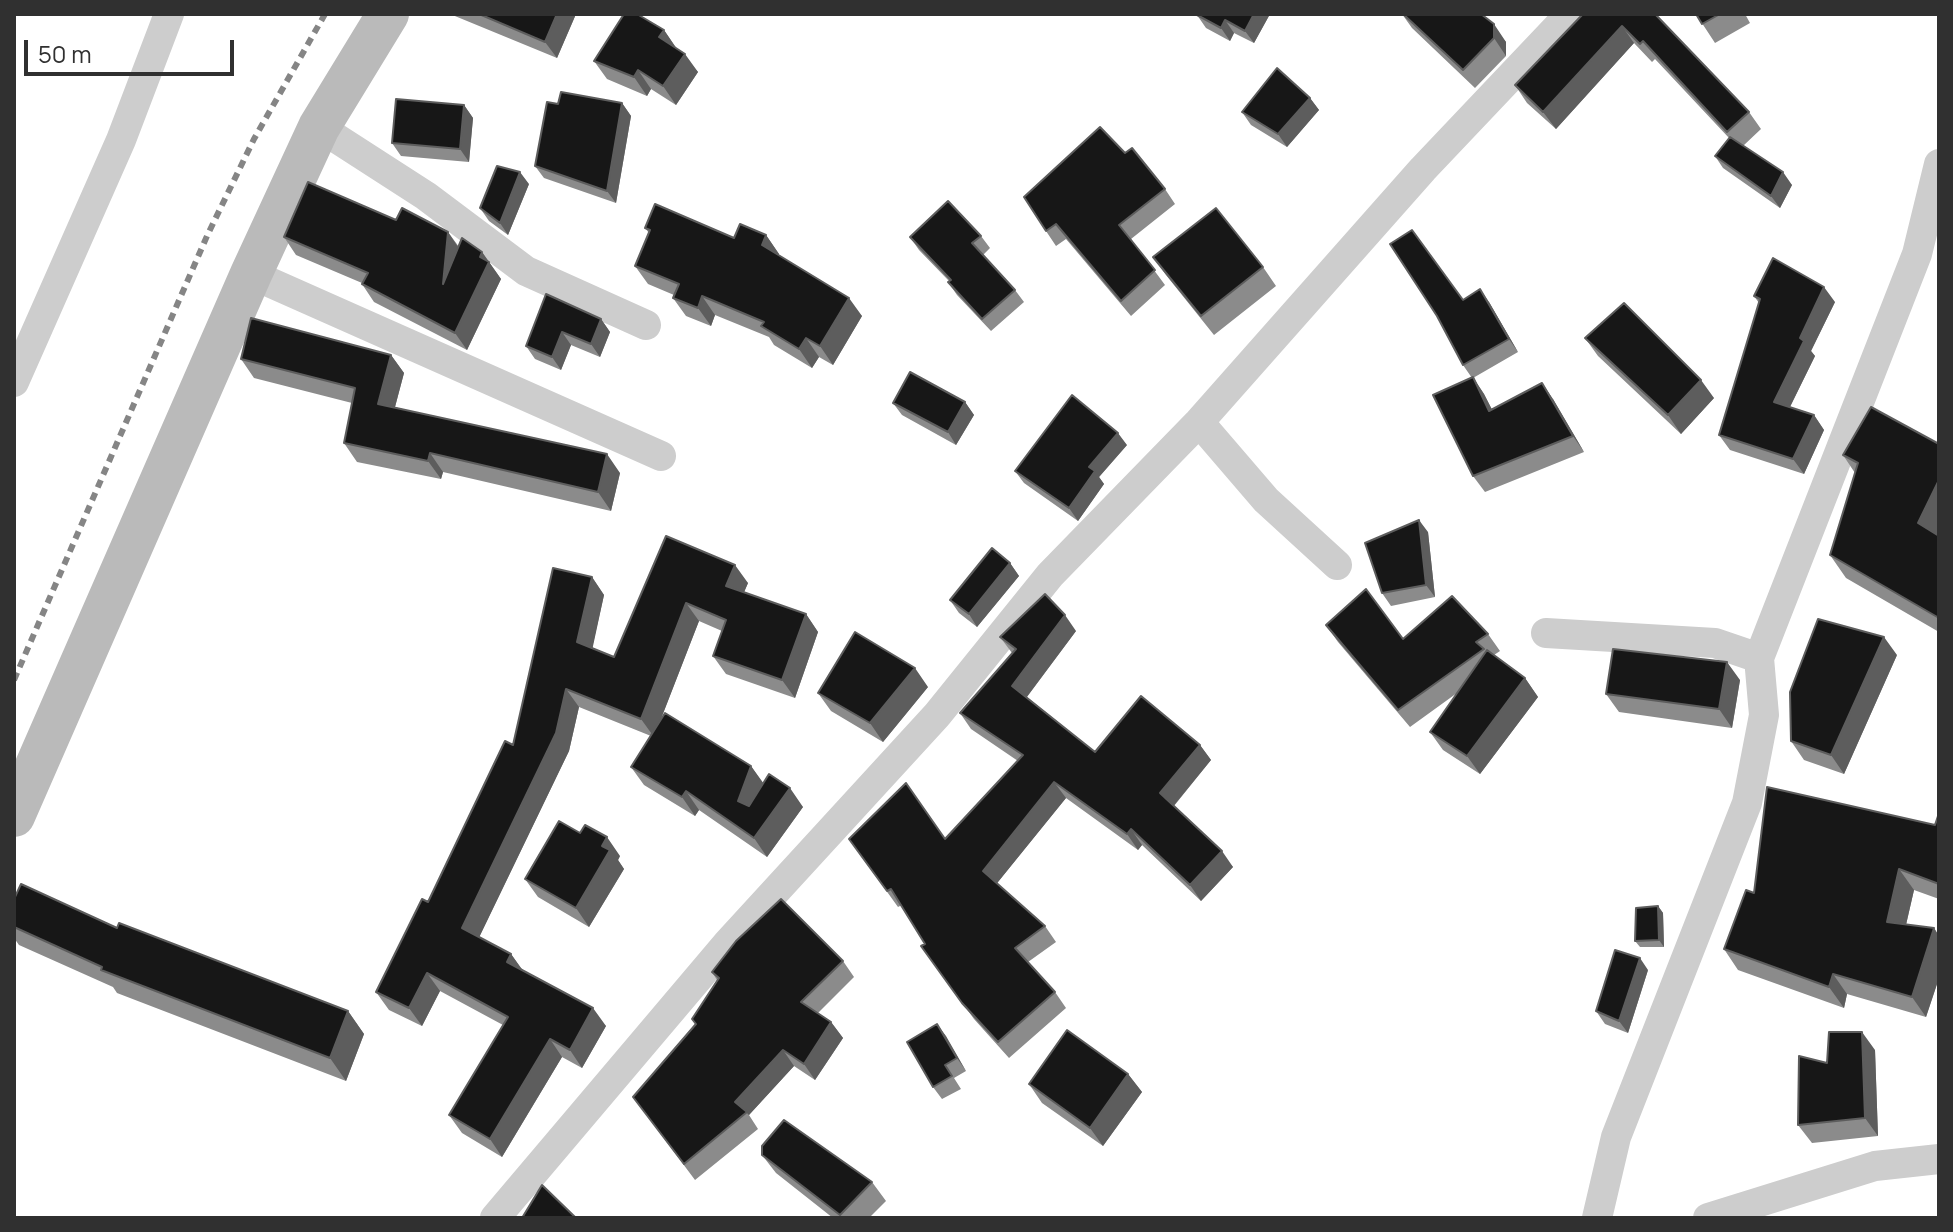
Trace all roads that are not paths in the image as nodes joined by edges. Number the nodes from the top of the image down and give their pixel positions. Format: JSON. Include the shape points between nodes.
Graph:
{"nodes":[{"id":1,"x":169,"y":14,"type":"edge"},
{"id":2,"x":388,"y":14,"type":"edge"},
{"id":3,"x":1570,"y":14,"type":"edge"},
{"id":4,"x":319,"y":127,"type":"junction"},
{"id":5,"x":1939,"y":164,"type":"edge"},
{"id":6,"x":251,"y":274,"type":"junction"},
{"id":7,"x":646,"y":325,"type":"dead end"},
{"id":8,"x":14,"y":382,"type":"edge"},
{"id":9,"x":1199,"y":422,"type":"junction"},
{"id":10,"x":661,"y":456,"type":"dead end"},
{"id":11,"x":1337,"y":565,"type":"dead end"},
{"id":12,"x":1546,"y":633,"type":"dead end"},
{"id":13,"x":1759,"y":658,"type":"junction"},
{"id":14,"x":14,"y":816,"type":"edge"},
{"id":15,"x":1939,"y":1159,"type":"edge"},
{"id":16,"x":495,"y":1218,"type":"edge"},
{"id":17,"x":1597,"y":1218,"type":"edge"},
{"id":18,"x":1708,"y":1218,"type":"edge"}],
"edges":[{"from":1,"to":8,"type":"street","via":[[121,140]]},
{"from":2,"to":4,"type":"street"},
{"from":3,"to":9,"type":"street","via":[[1423,169]]},
{"from":4,"to":6,"type":"street"},
{"from":4,"to":7,"type":"street","via":[[426,196],[526,271]]},
{"from":5,"to":13,"type":"street","via":[[1917,254]]},
{"from":6,"to":10,"type":"street"},
{"from":6,"to":14,"type":"street"},
{"from":9,"to":11,"type":"street","via":[[1266,500]]},
{"from":9,"to":16,"type":"street","via":[[1050,575],[937,715],[727,944]]},
{"from":12,"to":13,"type":"street","via":[[1715,643]]},
{"from":13,"to":17,"type":"street","via":[[1764,715],[1747,803],[1616,1137]]},
{"from":15,"to":18,"type":"street","via":[[1875,1166]]}]}
